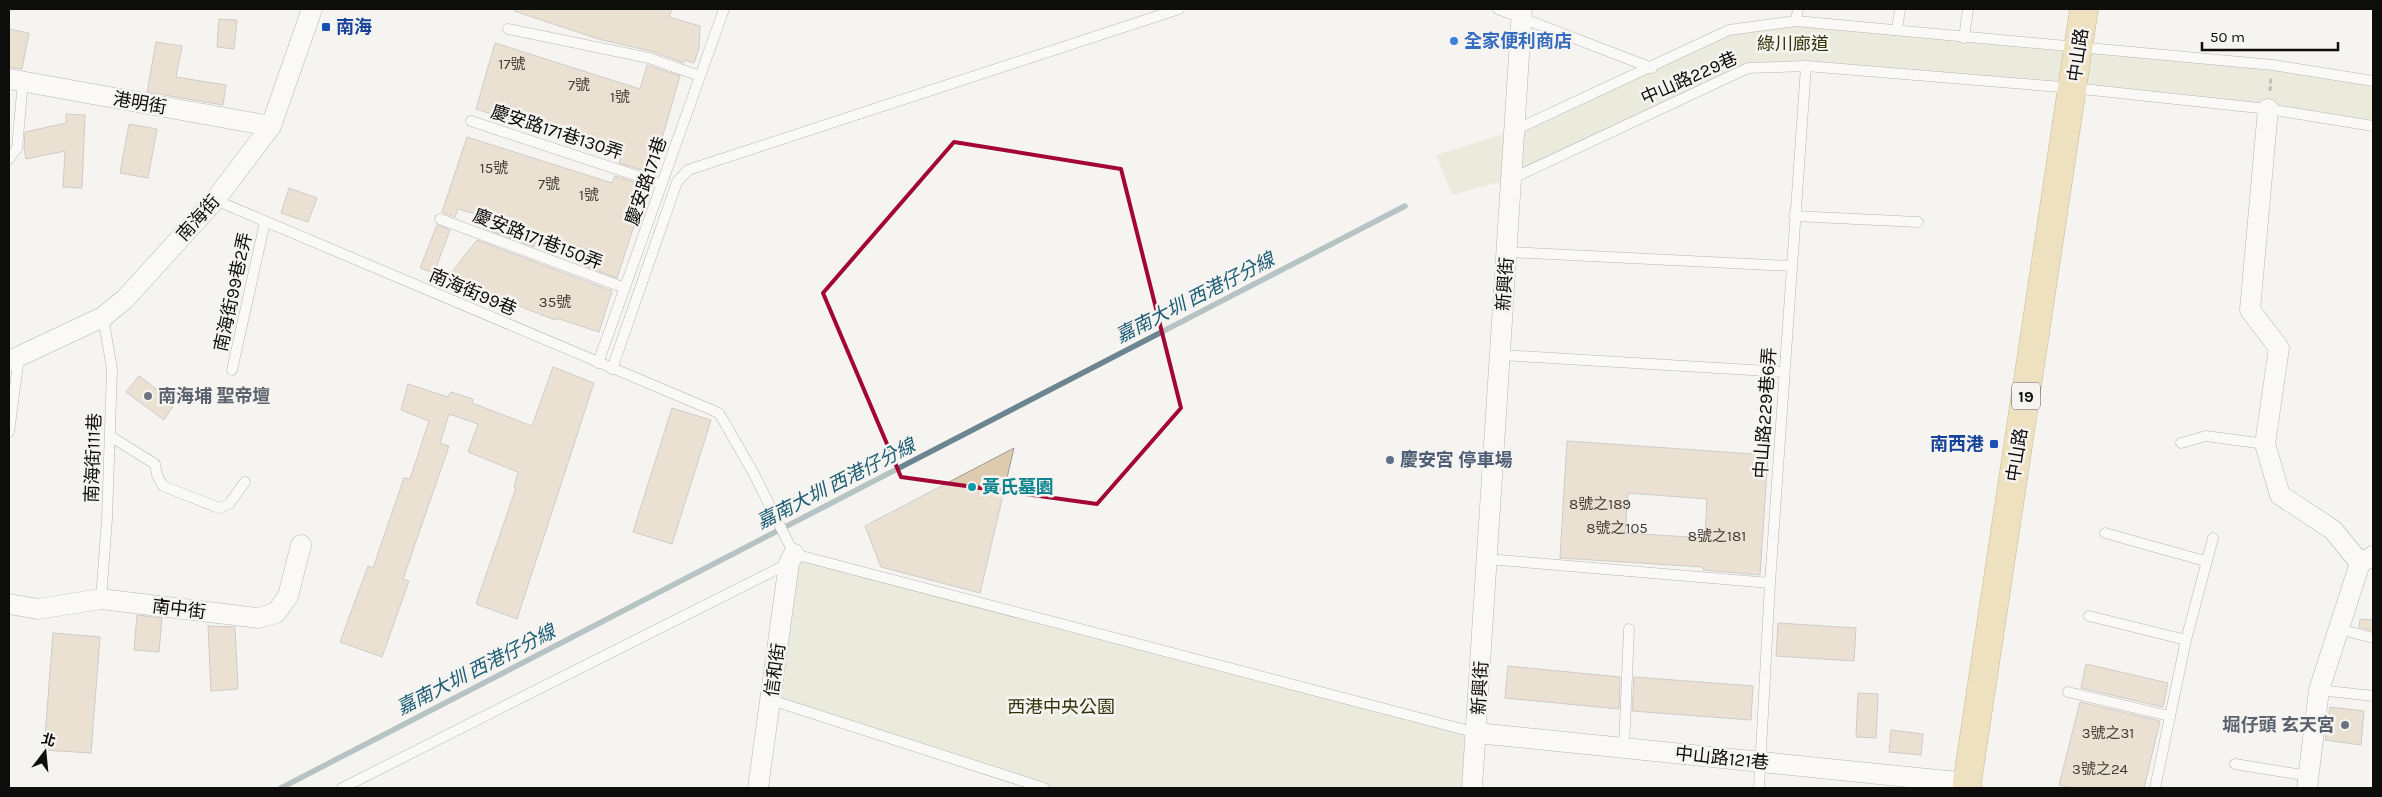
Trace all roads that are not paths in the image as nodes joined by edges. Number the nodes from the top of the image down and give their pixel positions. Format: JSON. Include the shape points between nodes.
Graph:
{"nodes":[{"id":1,"x":312,"y":9,"type":"edge"},
{"id":2,"x":724,"y":9,"type":"edge"},
{"id":3,"x":1179,"y":9,"type":"edge"},
{"id":4,"x":1498,"y":9,"type":"edge"},
{"id":5,"x":1798,"y":9,"type":"edge"},
{"id":6,"x":1900,"y":9,"type":"edge"},
{"id":7,"x":1968,"y":9,"type":"edge"},
{"id":8,"x":2084,"y":9,"type":"edge"},
{"id":9,"x":1522,"y":13,"type":"edge"},
{"id":10,"x":1796,"y":21,"type":"junction"},
{"id":11,"x":508,"y":29,"type":"dead end"},
{"id":12,"x":1897,"y":30,"type":"junction"},
{"id":13,"x":1964,"y":38,"type":"junction"},
{"id":14,"x":2080,"y":49,"type":"junction"},
{"id":15,"x":1806,"y":66,"type":"junction"},
{"id":16,"x":1652,"y":68,"type":"junction"},
{"id":17,"x":700,"y":76,"type":"junction"},
{"id":18,"x":16,"y":80,"type":"edge"},
{"id":19,"x":2373,"y":81,"type":"edge"},
{"id":20,"x":2073,"y":88,"type":"junction"},
{"id":21,"x":2268,"y":109,"type":"junction"},
{"id":22,"x":471,"y":121,"type":"dead end"},
{"id":23,"x":270,"y":126,"type":"junction"},
{"id":24,"x":2373,"y":126,"type":"edge"},
{"id":25,"x":1516,"y":130,"type":"junction"},
{"id":26,"x":9,"y":159,"type":"edge"},
{"id":27,"x":1511,"y":178,"type":"junction"},
{"id":28,"x":662,"y":184,"type":"junction"},
{"id":29,"x":215,"y":200,"type":"junction"},
{"id":30,"x":1794,"y":216,"type":"junction"},
{"id":31,"x":440,"y":219,"type":"dead end"},
{"id":32,"x":265,"y":222,"type":"junction"},
{"id":33,"x":1918,"y":222,"type":"dead end"},
{"id":34,"x":1507,"y":252,"type":"junction"},
{"id":35,"x":1792,"y":266,"type":"junction"},
{"id":36,"x":625,"y":288,"type":"junction"},
{"id":37,"x":103,"y":317,"type":"junction"},
{"id":38,"x":1500,"y":355,"type":"junction"},
{"id":39,"x":14,"y":359,"type":"edge"},
{"id":40,"x":598,"y":364,"type":"junction"},
{"id":41,"x":612,"y":369,"type":"junction"},
{"id":42,"x":232,"y":370,"type":"dead end"},
{"id":43,"x":1784,"y":372,"type":"junction"},
{"id":44,"x":9,"y":432,"type":"edge"},
{"id":45,"x":110,"y":436,"type":"junction"},
{"id":46,"x":2181,"y":443,"type":"dead end"},
{"id":47,"x":2265,"y":444,"type":"junction"},
{"id":48,"x":246,"y":482,"type":"dead end"},
{"id":49,"x":2106,"y":533,"type":"dead end"},
{"id":50,"x":2213,"y":538,"type":"dead end"},
{"id":51,"x":301,"y":545,"type":"dead end"},
{"id":52,"x":791,"y":558,"type":"junction"},
{"id":53,"x":1487,"y":558,"type":"junction"},
{"id":54,"x":2367,"y":560,"type":"edge"},
{"id":55,"x":2206,"y":561,"type":"junction"},
{"id":56,"x":1770,"y":584,"type":"junction"},
{"id":57,"x":101,"y":599,"type":"junction"},
{"id":58,"x":9,"y":604,"type":"edge"},
{"id":59,"x":2089,"y":616,"type":"dead end"},
{"id":60,"x":1629,"y":629,"type":"dead end"},
{"id":61,"x":2339,"y":630,"type":"junction"},
{"id":62,"x":2373,"y":638,"type":"edge"},
{"id":63,"x":2186,"y":640,"type":"junction"},
{"id":64,"x":2320,"y":690,"type":"junction"},
{"id":65,"x":2068,"y":692,"type":"dead end"},
{"id":66,"x":2373,"y":696,"type":"edge"},
{"id":67,"x":771,"y":700,"type":"junction"},
{"id":68,"x":2169,"y":716,"type":"junction"},
{"id":69,"x":1477,"y":733,"type":"junction"},
{"id":70,"x":1624,"y":748,"type":"junction"},
{"id":71,"x":1761,"y":761,"type":"junction"},
{"id":72,"x":2235,"y":764,"type":"dead end"},
{"id":73,"x":2308,"y":782,"type":"edge"},
{"id":74,"x":1966,"y":786,"type":"edge"},
{"id":75,"x":342,"y":788,"type":"edge"},
{"id":76,"x":758,"y":788,"type":"edge"},
{"id":77,"x":1042,"y":788,"type":"edge"},
{"id":78,"x":1472,"y":788,"type":"edge"},
{"id":79,"x":1759,"y":788,"type":"edge"},
{"id":80,"x":2155,"y":788,"type":"edge"}],
"edges":[{"from":1,"to":23,"type":"street","name":"南海街"},
{"from":2,"to":17,"type":"lane","name":"慶安路171巷"},
{"from":3,"to":41,"type":"lane","via":[[688,170],[677,182]]},
{"from":4,"to":9,"type":"lane"},
{"from":5,"to":10,"type":"lane"},
{"from":6,"to":12,"type":"lane"},
{"from":7,"to":13,"type":"lane"},
{"from":8,"to":14,"type":"main road","name":"中山路","number":"19"},
{"from":9,"to":16,"type":"lane"},
{"from":9,"to":25,"type":"street","name":"新興街"},
{"from":10,"to":12,"type":"lane"},
{"from":10,"to":16,"type":"lane","via":[[1729,30]]},
{"from":11,"to":17,"type":"lane","via":[[649,58]]},
{"from":12,"to":13,"type":"lane"},
{"from":13,"to":14,"type":"lane"},
{"from":14,"to":19,"type":"lane","via":[[2273,65]]},
{"from":14,"to":20,"type":"main road","name":"中山路","number":"19"},
{"from":15,"to":20,"type":"lane","name":"中山路229巷"},
{"from":15,"to":27,"type":"lane","name":"中山路229巷","via":[[1748,68]]},
{"from":15,"to":30,"type":"lane","name":"中山路229巷6弄"},
{"from":16,"to":25,"type":"lane"},
{"from":17,"to":28,"type":"lane","name":"慶安路171巷"},
{"from":18,"to":23,"type":"street","name":"港明街"},
{"from":18,"to":26,"type":"lane","via":[[17,148]]},
{"from":20,"to":21,"type":"lane","name":"中山路229巷"},
{"from":20,"to":74,"type":"main road","name":"中山路","number":"19"},
{"from":21,"to":24,"type":"lane","name":"中山路229巷"},
{"from":21,"to":47,"type":"street","via":[[2250,310],[2279,348]]},
{"from":22,"to":28,"type":"lane","name":"慶安路171巷130弄"},
{"from":23,"to":29,"type":"street","name":"南海街"},
{"from":25,"to":27,"type":"street","name":"新興街"},
{"from":27,"to":34,"type":"street","name":"新興街"},
{"from":28,"to":36,"type":"lane","name":"慶安路171巷"},
{"from":29,"to":32,"type":"lane","name":"南海街99巷"},
{"from":29,"to":37,"type":"street","name":"南海街","via":[[125,299]]},
{"from":30,"to":33,"type":"lane"},
{"from":30,"to":35,"type":"lane","name":"中山路229巷6弄"},
{"from":31,"to":36,"type":"lane","name":"慶安路171巷150弄"},
{"from":32,"to":40,"type":"lane","name":"南海街99巷"},
{"from":32,"to":42,"type":"lane","name":"南海街99巷2弄"},
{"from":34,"to":35,"type":"lane"},
{"from":34,"to":38,"type":"street","name":"新興街"},
{"from":35,"to":43,"type":"lane","name":"中山路229巷6弄"},
{"from":36,"to":40,"type":"lane","name":"慶安路171巷"},
{"from":37,"to":39,"type":"street","name":"南海街"},
{"from":37,"to":45,"type":"lane","name":"南海街111巷","via":[[112,368]]},
{"from":38,"to":43,"type":"lane"},
{"from":38,"to":53,"type":"street","name":"新興街"},
{"from":39,"to":44,"type":"lane"},
{"from":40,"to":41,"type":"lane","name":"南海街99巷"},
{"from":41,"to":52,"type":"lane","name":"南海街99巷","via":[[719,413],[772,512]]},
{"from":43,"to":56,"type":"lane","name":"中山路229巷6弄"},
{"from":45,"to":48,"type":"lane","via":[[155,464],[163,486],[219,508],[228,504]]},
{"from":45,"to":57,"type":"lane","name":"南海街111巷"},
{"from":46,"to":47,"type":"lane","via":[[2206,436]]},
{"from":47,"to":54,"type":"street","via":[[2280,495],[2333,530]]},
{"from":49,"to":55,"type":"lane"},
{"from":50,"to":55,"type":"lane"},
{"from":51,"to":57,"type":"street","name":"南中街","via":[[288,596],[276,613],[258,618]]},
{"from":52,"to":67,"type":"street","name":"信和街"},
{"from":52,"to":69,"type":"lane"},
{"from":52,"to":75,"type":"lane"},
{"from":53,"to":56,"type":"lane"},
{"from":53,"to":69,"type":"street","name":"新興街"},
{"from":54,"to":61,"type":"street"},
{"from":55,"to":63,"type":"lane"},
{"from":56,"to":71,"type":"lane","name":"中山路229巷6弄"},
{"from":57,"to":58,"type":"street","name":"南中街","via":[[38,609]]},
{"from":59,"to":63,"type":"lane"},
{"from":60,"to":70,"type":"lane"},
{"from":61,"to":62,"type":"lane"},
{"from":61,"to":64,"type":"street"},
{"from":63,"to":68,"type":"lane"},
{"from":64,"to":66,"type":"lane"},
{"from":64,"to":73,"type":"street"},
{"from":65,"to":68,"type":"lane"},
{"from":67,"to":76,"type":"street","name":"信和街"},
{"from":67,"to":77,"type":"lane"},
{"from":68,"to":80,"type":"lane"},
{"from":69,"to":70,"type":"street","name":"中山路121巷"},
{"from":69,"to":78,"type":"street","name":"新興街"},
{"from":70,"to":71,"type":"street","name":"中山路121巷"},
{"from":71,"to":74,"type":"street","name":"中山路121巷"},
{"from":71,"to":79,"type":"lane","name":"中山路229巷6弄"},
{"from":72,"to":73,"type":"lane"}]}
